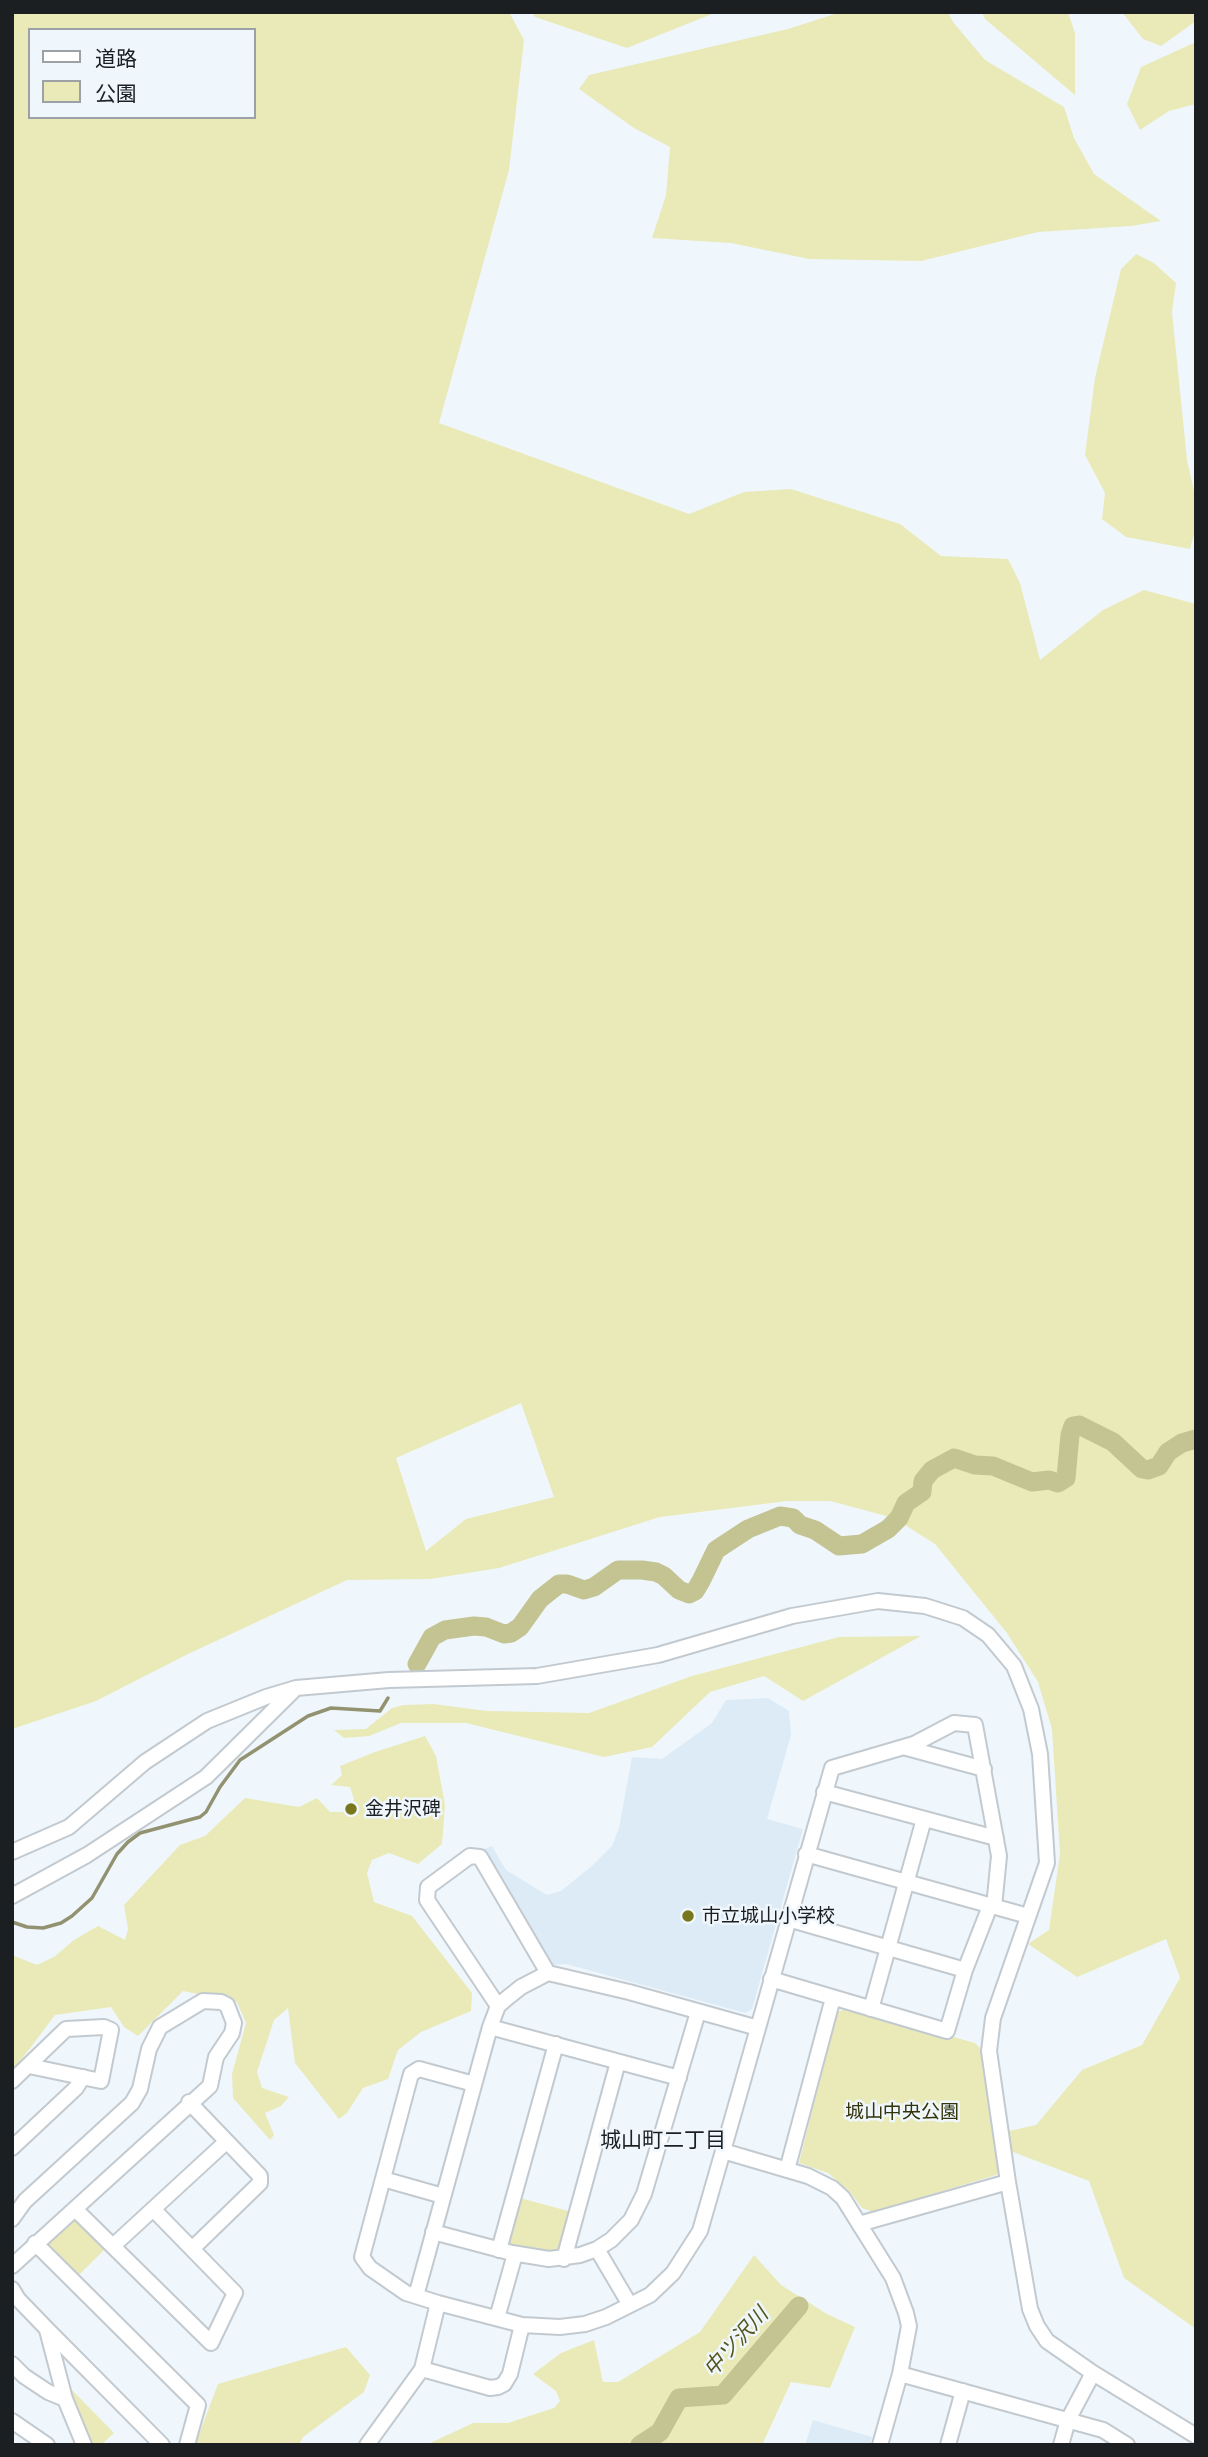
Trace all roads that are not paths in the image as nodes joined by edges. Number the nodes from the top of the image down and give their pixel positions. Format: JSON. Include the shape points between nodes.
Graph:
{"nodes":[{"id":1,"x":296,"y":1688,"type":"junction"},
{"id":2,"x":903,"y":1747,"type":"junction"},
{"id":3,"x":984,"y":1769,"type":"junction"},
{"id":4,"x":824,"y":1792,"type":"junction"},
{"id":5,"x":924,"y":1819,"type":"junction"},
{"id":6,"x":996,"y":1838,"type":"junction"},
{"id":7,"x":12,"y":1852,"type":"edge"},
{"id":8,"x":806,"y":1854,"type":"junction"},
{"id":9,"x":906,"y":1882,"type":"junction"},
{"id":10,"x":12,"y":1896,"type":"edge"},
{"id":11,"x":992,"y":1907,"type":"junction"},
{"id":12,"x":1028,"y":1916,"type":"junction"},
{"id":13,"x":788,"y":1919,"type":"junction"},
{"id":14,"x":888,"y":1947,"type":"junction"},
{"id":15,"x":965,"y":1970,"type":"junction"},
{"id":16,"x":548,"y":1973,"type":"junction"},
{"id":17,"x":771,"y":1979,"type":"junction"},
{"id":18,"x":834,"y":1997,"type":"junction"},
{"id":19,"x":498,"y":2006,"type":"junction"},
{"id":20,"x":871,"y":2009,"type":"junction"},
{"id":21,"x":698,"y":2012,"type":"junction"},
{"id":22,"x":490,"y":2027,"type":"junction"},
{"id":23,"x":758,"y":2028,"type":"junction"},
{"id":24,"x":556,"y":2045,"type":"junction"},
{"id":25,"x":618,"y":2062,"type":"junction"},
{"id":26,"x":29,"y":2066,"type":"junction"},
{"id":27,"x":83,"y":2077,"type":"junction"},
{"id":28,"x":679,"y":2078,"type":"junction"},
{"id":29,"x":12,"y":2081,"type":"edge"},
{"id":30,"x":474,"y":2084,"type":"junction"},
{"id":31,"x":189,"y":2102,"type":"junction"},
{"id":32,"x":226,"y":2142,"type":"junction"},
{"id":33,"x":12,"y":2148,"type":"edge"},
{"id":34,"x":723,"y":2151,"type":"junction"},
{"id":35,"x":787,"y":2169,"type":"junction"},
{"id":36,"x":383,"y":2179,"type":"junction"},
{"id":37,"x":1008,"y":2182,"type":"junction"},
{"id":38,"x":443,"y":2196,"type":"junction"},
{"id":39,"x":75,"y":2209,"type":"junction"},
{"id":40,"x":153,"y":2209,"type":"junction"},
{"id":41,"x":12,"y":2219,"type":"edge"},
{"id":42,"x":859,"y":2224,"type":"junction"},
{"id":43,"x":433,"y":2232,"type":"junction"},
{"id":44,"x":35,"y":2243,"type":"junction"},
{"id":45,"x":114,"y":2245,"type":"junction"},
{"id":46,"x":193,"y":2248,"type":"junction"},
{"id":47,"x":597,"y":2249,"type":"junction"},
{"id":48,"x":499,"y":2250,"type":"junction"},
{"id":49,"x":515,"y":2254,"type":"junction"},
{"id":50,"x":564,"y":2259,"type":"junction"},
{"id":51,"x":12,"y":2266,"type":"edge"},
{"id":52,"x":12,"y":2289,"type":"edge"},
{"id":53,"x":416,"y":2296,"type":"junction"},
{"id":54,"x":438,"y":2303,"type":"junction"},
{"id":55,"x":630,"y":2305,"type":"junction"},
{"id":56,"x":497,"y":2318,"type":"junction"},
{"id":57,"x":522,"y":2325,"type":"junction"},
{"id":58,"x":46,"y":2328,"type":"junction"},
{"id":59,"x":12,"y":2364,"type":"edge"},
{"id":60,"x":422,"y":2369,"type":"junction"},
{"id":61,"x":1093,"y":2373,"type":"junction"},
{"id":62,"x":900,"y":2374,"type":"junction"},
{"id":63,"x":963,"y":2391,"type":"junction"},
{"id":64,"x":65,"y":2399,"type":"junction"},
{"id":65,"x":1068,"y":2420,"type":"junction"},
{"id":66,"x":12,"y":2421,"type":"edge"},
{"id":67,"x":1196,"y":2437,"type":"edge"},
{"id":68,"x":47,"y":2445,"type":"edge"},
{"id":69,"x":84,"y":2445,"type":"edge"},
{"id":70,"x":162,"y":2445,"type":"edge"},
{"id":71,"x":187,"y":2445,"type":"edge"},
{"id":72,"x":367,"y":2445,"type":"edge"},
{"id":73,"x":880,"y":2445,"type":"edge"},
{"id":74,"x":948,"y":2445,"type":"edge"},
{"id":75,"x":1061,"y":2445,"type":"edge"},
{"id":76,"x":1127,"y":2445,"type":"edge"}],
"edges":[{"from":1,"to":7,"type":"street","via":[[207,1721],[145,1762],[69,1826]]},
{"from":1,"to":10,"type":"street","via":[[206,1777],[87,1855]]},
{"from":1,"to":12,"type":"street","via":[[537,1676],[658,1655],[792,1616],[878,1601],[925,1606],[963,1618],[988,1635],[1014,1666],[1031,1709],[1040,1754],[1047,1863]]},
{"from":2,"to":3,"type":"street"},
{"from":2,"to":3,"type":"street","via":[[954,1723],[975,1725]]},
{"from":2,"to":4,"type":"street","via":[[832,1768]]},
{"from":3,"to":6,"type":"street"},
{"from":4,"to":5,"type":"street"},
{"from":4,"to":8,"type":"street"},
{"from":5,"to":6,"type":"street"},
{"from":5,"to":9,"type":"street"},
{"from":6,"to":11,"type":"street","via":[[1000,1866]]},
{"from":8,"to":9,"type":"street"},
{"from":8,"to":13,"type":"street"},
{"from":9,"to":11,"type":"street"},
{"from":9,"to":14,"type":"street"},
{"from":11,"to":12,"type":"street"},
{"from":11,"to":15,"type":"street"},
{"from":12,"to":37,"type":"street","via":[[993,2018],[989,2050]]},
{"from":13,"to":14,"type":"street"},
{"from":13,"to":17,"type":"street"},
{"from":14,"to":15,"type":"street"},
{"from":14,"to":20,"type":"street"},
{"from":15,"to":20,"type":"street","via":[[947,2031]]},
{"from":16,"to":19,"type":"street"},
{"from":16,"to":19,"type":"street","via":[[480,1857],[470,1856],[428,1887],[427,1900]]},
{"from":16,"to":21,"type":"street"},
{"from":17,"to":18,"type":"street"},
{"from":17,"to":23,"type":"street"},
{"from":18,"to":20,"type":"street"},
{"from":18,"to":35,"type":"street"},
{"from":19,"to":22,"type":"street"},
{"from":21,"to":23,"type":"street"},
{"from":21,"to":28,"type":"street"},
{"from":22,"to":24,"type":"street"},
{"from":22,"to":30,"type":"street"},
{"from":23,"to":34,"type":"street"},
{"from":24,"to":25,"type":"street"},
{"from":24,"to":48,"type":"street"},
{"from":25,"to":28,"type":"street"},
{"from":25,"to":50,"type":"street"},
{"from":26,"to":27,"type":"street"},
{"from":26,"to":27,"type":"street","via":[[66,2029],[111,2030],[101,2081]]},
{"from":26,"to":29,"type":"street"},
{"from":27,"to":33,"type":"street"},
{"from":28,"to":47,"type":"street","via":[[639,2206],[621,2231]]},
{"from":30,"to":36,"type":"street","via":[[419,2069],[411,2074]]},
{"from":30,"to":38,"type":"street"},
{"from":31,"to":32,"type":"street"},
{"from":31,"to":39,"type":"street"},
{"from":31,"to":41,"type":"street","via":[[209,2086],[216,2057],[233,2032],[232,2013],[221,2002],[203,2001],[160,2027],[132,2103],[25,2201]]},
{"from":32,"to":40,"type":"street"},
{"from":32,"to":46,"type":"street","via":[[260,2176],[260,2183]]},
{"from":34,"to":35,"type":"street"},
{"from":34,"to":55,"type":"street","via":[[700,2231],[690,2249],[650,2295]]},
{"from":35,"to":42,"type":"street","via":[[832,2188]]},
{"from":36,"to":38,"type":"street"},
{"from":36,"to":53,"type":"street","via":[[362,2257],[370,2268]]},
{"from":37,"to":42,"type":"street"},
{"from":37,"to":61,"type":"street","via":[[1030,2309],[1037,2326],[1047,2341]]},
{"from":38,"to":43,"type":"street"},
{"from":39,"to":44,"type":"street"},
{"from":39,"to":45,"type":"street"},
{"from":40,"to":45,"type":"street"},
{"from":40,"to":46,"type":"street"},
{"from":42,"to":62,"type":"street","via":[[893,2278],[906,2313],[909,2326]]},
{"from":43,"to":48,"type":"street"},
{"from":43,"to":53,"type":"street"},
{"from":44,"to":51,"type":"street"},
{"from":44,"to":71,"type":"street","via":[[198,2405]]},
{"from":45,"to":46,"type":"street","via":[[211,2343],[236,2293]]},
{"from":47,"to":50,"type":"street"},
{"from":47,"to":55,"type":"street"},
{"from":48,"to":49,"type":"street"},
{"from":49,"to":50,"type":"street"},
{"from":49,"to":56,"type":"street"},
{"from":52,"to":58,"type":"street"},
{"from":53,"to":54,"type":"street"},
{"from":54,"to":56,"type":"street"},
{"from":54,"to":60,"type":"street"},
{"from":55,"to":57,"type":"street","via":[[585,2324]]},
{"from":56,"to":57,"type":"street"},
{"from":57,"to":60,"type":"street","via":[[510,2374],[498,2388]]},
{"from":58,"to":64,"type":"street"},
{"from":58,"to":70,"type":"street"},
{"from":59,"to":64,"type":"street","via":[[48,2392]]},
{"from":60,"to":72,"type":"street"},
{"from":61,"to":65,"type":"street"},
{"from":61,"to":67,"type":"street"},
{"from":62,"to":63,"type":"street"},
{"from":62,"to":73,"type":"street"},
{"from":63,"to":65,"type":"street"},
{"from":63,"to":74,"type":"street"},
{"from":64,"to":69,"type":"street"},
{"from":65,"to":75,"type":"street"},
{"from":65,"to":76,"type":"street","via":[[1103,2430]]},
{"from":66,"to":68,"type":"street"}]}
